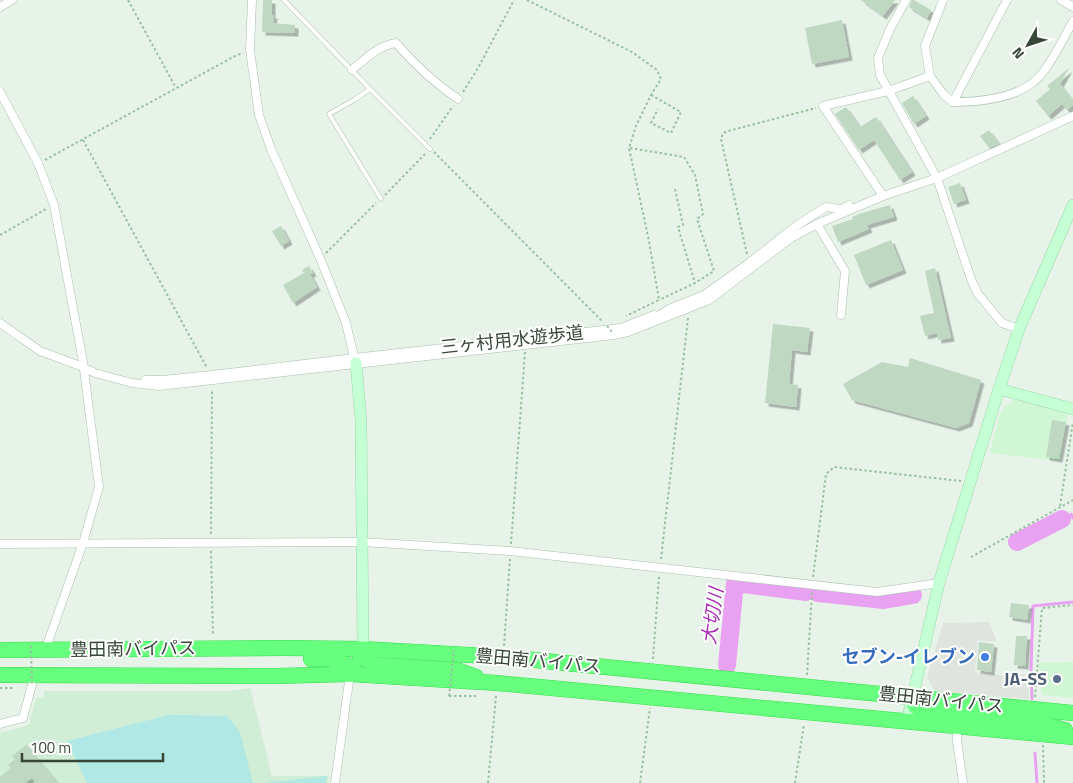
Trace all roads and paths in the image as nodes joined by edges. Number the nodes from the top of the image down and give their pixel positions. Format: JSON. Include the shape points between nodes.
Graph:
{"nodes":[{"id":1,"x":12,"y":0,"type":"edge"},
{"id":2,"x":128,"y":0,"type":"edge"},
{"id":3,"x":252,"y":0,"type":"edge"},
{"id":4,"x":284,"y":0,"type":"edge"},
{"id":5,"x":514,"y":0,"type":"edge"},
{"id":6,"x":527,"y":0,"type":"edge"},
{"id":7,"x":906,"y":0,"type":"edge"},
{"id":8,"x":943,"y":0,"type":"edge"},
{"id":9,"x":1007,"y":0,"type":"edge"},
{"id":10,"x":1061,"y":0,"type":"edge"},
{"id":11,"x":0,"y":7,"type":"edge"},
{"id":12,"x":1073,"y":7,"type":"edge"},
{"id":13,"x":1073,"y":21,"type":"edge"},
{"id":14,"x":250,"y":50,"type":"junction"},
{"id":15,"x":352,"y":70,"type":"junction"},
{"id":16,"x":930,"y":76,"type":"junction"},
{"id":17,"x":176,"y":88,"type":"junction"},
{"id":18,"x":370,"y":89,"type":"junction"},
{"id":19,"x":888,"y":91,"type":"junction"},
{"id":20,"x":0,"y":92,"type":"edge"},
{"id":21,"x":651,"y":95,"type":"junction"},
{"id":22,"x":458,"y":99,"type":"junction"},
{"id":23,"x":953,"y":102,"type":"junction"},
{"id":24,"x":823,"y":106,"type":"junction"},
{"id":25,"x":658,"y":109,"type":"dead end"},
{"id":26,"x":1073,"y":116,"type":"edge"},
{"id":27,"x":83,"y":140,"type":"junction"},
{"id":28,"x":426,"y":144,"type":"junction"},
{"id":29,"x":430,"y":148,"type":"joint"},
{"id":30,"x":629,"y":148,"type":"junction"},
{"id":31,"x":38,"y":164,"type":"junction"},
{"id":32,"x":937,"y":178,"type":"junction"},
{"id":33,"x":675,"y":189,"type":"dead end"},
{"id":34,"x":882,"y":194,"type":"junction"},
{"id":35,"x":381,"y":199,"type":"dead end"},
{"id":36,"x":54,"y":205,"type":"junction"},
{"id":37,"x":1073,"y":205,"type":"edge"},
{"id":38,"x":817,"y":224,"type":"junction"},
{"id":39,"x":0,"y":235,"type":"edge"},
{"id":40,"x":749,"y":263,"type":"junction"},
{"id":41,"x":695,"y":283,"type":"junction"},
{"id":42,"x":659,"y":300,"type":"junction"},
{"id":43,"x":689,"y":308,"type":"junction"},
{"id":44,"x":841,"y":315,"type":"dead end"},
{"id":45,"x":0,"y":317,"type":"edge"},
{"id":46,"x":624,"y":317,"type":"dead end"},
{"id":47,"x":0,"y":323,"type":"edge"},
{"id":48,"x":1019,"y":329,"type":"junction"},
{"id":49,"x":613,"y":333,"type":"dead end"},
{"id":50,"x":526,"y":344,"type":"junction"},
{"id":51,"x":355,"y":360,"type":"junction"},
{"id":52,"x":83,"y":364,"type":"junction"},
{"id":53,"x":212,"y":378,"type":"junction"},
{"id":54,"x":999,"y":389,"type":"junction"},
{"id":55,"x":1073,"y":409,"type":"edge"},
{"id":56,"x":1073,"y":422,"type":"edge"},
{"id":57,"x":971,"y":482,"type":"junction"},
{"id":58,"x":1073,"y":500,"type":"edge"},
{"id":59,"x":1060,"y":507,"type":"junction"},
{"id":60,"x":362,"y":542,"type":"junction"},
{"id":61,"x":83,"y":543,"type":"junction"},
{"id":62,"x":211,"y":543,"type":"junction"},
{"id":63,"x":0,"y":544,"type":"edge"},
{"id":64,"x":510,"y":551,"type":"junction"},
{"id":65,"x":971,"y":557,"type":"dead end"},
{"id":66,"x":660,"y":569,"type":"junction"},
{"id":67,"x":939,"y":583,"type":"junction"},
{"id":68,"x":812,"y":585,"type":"junction"},
{"id":69,"x":1073,"y":605,"type":"edge"},
{"id":70,"x":208,"y":642,"type":"junction"},
{"id":71,"x":47,"y":645,"type":"dead end"},
{"id":72,"x":31,"y":646,"type":"dead end"},
{"id":73,"x":0,"y":650,"type":"edge"},
{"id":74,"x":454,"y":650,"type":"dead end"},
{"id":75,"x":504,"y":657,"type":"junction"},
{"id":76,"x":356,"y":662,"type":"junction"},
{"id":77,"x":652,"y":671,"type":"junction"},
{"id":78,"x":0,"y":676,"type":"edge"},
{"id":79,"x":497,"y":683,"type":"junction"},
{"id":80,"x":32,"y":685,"type":"joint"},
{"id":81,"x":807,"y":686,"type":"junction"},
{"id":82,"x":476,"y":696,"type":"dead end"},
{"id":83,"x":651,"y":698,"type":"junction"},
{"id":84,"x":912,"y":698,"type":"junction"},
{"id":85,"x":1035,"y":709,"type":"junction"},
{"id":86,"x":805,"y":713,"type":"junction"},
{"id":87,"x":1073,"y":713,"type":"edge"},
{"id":88,"x":907,"y":721,"type":"junction"},
{"id":89,"x":0,"y":724,"type":"edge"},
{"id":90,"x":958,"y":726,"type":"junction"},
{"id":91,"x":1043,"y":734,"type":"junction"},
{"id":92,"x":1073,"y":735,"type":"edge"},
{"id":93,"x":335,"y":783,"type":"edge"},
{"id":94,"x":488,"y":783,"type":"edge"},
{"id":95,"x":640,"y":783,"type":"edge"},
{"id":96,"x":795,"y":783,"type":"edge"},
{"id":97,"x":963,"y":783,"type":"edge"},
{"id":98,"x":1044,"y":783,"type":"edge"}],
"edges":[{"from":1,"to":11,"type":"street"},
{"from":2,"to":17,"type":"path"},
{"from":3,"to":14,"type":"street"},
{"from":4,"to":15,"type":"lane"},
{"from":5,"to":22,"type":"path"},
{"from":6,"to":21,"type":"path","via":[[632,52],[656,70],[662,79]]},
{"from":7,"to":19,"type":"street","via":[[878,58],[880,75]]},
{"from":8,"to":16,"type":"street","via":[[924,46]]},
{"from":9,"to":23,"type":"street"},
{"from":10,"to":12,"type":"street"},
{"from":13,"to":23,"type":"street","via":[[1044,72],[1032,83],[1009,95]]},
{"from":14,"to":17,"type":"path"},
{"from":14,"to":51,"type":"street","via":[[259,115],[346,323]]},
{"from":15,"to":18,"type":"lane"},
{"from":15,"to":22,"type":"street","via":[[375,51],[396,43],[437,85]]},
{"from":16,"to":19,"type":"street"},
{"from":16,"to":23,"type":"street"},
{"from":17,"to":27,"type":"path"},
{"from":18,"to":28,"type":"lane"},
{"from":18,"to":35,"type":"lane","via":[[329,114]]},
{"from":19,"to":24,"type":"street"},
{"from":19,"to":32,"type":"street"},
{"from":20,"to":31,"type":"street"},
{"from":21,"to":25,"type":"path","via":[[681,112],[671,133],[651,123]]},
{"from":21,"to":30,"type":"path"},
{"from":22,"to":28,"type":"path"},
{"from":24,"to":34,"type":"street"},
{"from":24,"to":40,"type":"path","via":[[723,134],[721,139]]},
{"from":26,"to":32,"type":"street"},
{"from":27,"to":31,"type":"path"},
{"from":27,"to":53,"type":"path"},
{"from":28,"to":29,"type":"lane"},
{"from":29,"to":49,"type":"path","bridge":true},
{"from":30,"to":41,"type":"path","via":[[684,157],[695,175],[703,214],[697,219],[714,271]]},
{"from":30,"to":42,"type":"path","via":[[650,241]]},
{"from":31,"to":36,"type":"street"},
{"from":32,"to":34,"type":"street"},
{"from":32,"to":48,"type":"street","via":[[970,279],[978,294],[1002,322]]},
{"from":33,"to":41,"type":"path","via":[[684,226],[678,227]]},
{"from":34,"to":38,"type":"street"},
{"from":34,"to":40,"type":"street","name":"三ヶ村用水遊歩道","via":[[841,209],[826,207]]},
{"from":36,"to":39,"type":"path"},
{"from":36,"to":52,"type":"street"},
{"from":37,"to":48,"type":"street"},
{"from":38,"to":43,"type":"street","via":[[791,238],[710,300]]},
{"from":38,"to":44,"type":"street","via":[[845,271]]},
{"from":40,"to":51,"type":"street","name":"三ヶ村用水遊歩道","via":[[704,295],[658,316],[621,328]]},
{"from":41,"to":42,"type":"path"},
{"from":42,"to":46,"type":"path"},
{"from":43,"to":50,"type":"street","via":[[628,332]]},
{"from":43,"to":66,"type":"path"},
{"from":45,"to":52,"type":"street","via":[[42,348]]},
{"from":47,"to":52,"type":"street","via":[[40,351]]},
{"from":48,"to":54,"type":"street"},
{"from":50,"to":51,"type":"street"},
{"from":50,"to":64,"type":"path"},
{"from":51,"to":53,"type":"street"},
{"from":51,"to":60,"type":"street","via":[[360,421]]},
{"from":52,"to":53,"type":"street","via":[[94,373],[159,386]]},
{"from":52,"to":61,"type":"street","via":[[99,488]]},
{"from":53,"to":62,"type":"path"},
{"from":54,"to":55,"type":"street"},
{"from":54,"to":57,"type":"street"},
{"from":56,"to":59,"type":"path"},
{"from":57,"to":67,"type":"street"},
{"from":57,"to":68,"type":"path","via":[[834,467],[826,474]]},
{"from":58,"to":59,"type":"path"},
{"from":59,"to":65,"type":"path"},
{"from":60,"to":62,"type":"street"},
{"from":60,"to":64,"type":"street"},
{"from":60,"to":76,"type":"street"},
{"from":61,"to":62,"type":"street"},
{"from":61,"to":63,"type":"street"},
{"from":61,"to":71,"type":"street"},
{"from":62,"to":70,"type":"path"},
{"from":64,"to":66,"type":"street"},
{"from":64,"to":75,"type":"path"},
{"from":66,"to":68,"type":"street"},
{"from":66,"to":77,"type":"path"},
{"from":67,"to":68,"type":"street","via":[[877,592]]},
{"from":67,"to":84,"type":"street"},
{"from":68,"to":81,"type":"path"},
{"from":69,"to":85,"type":"path","via":[[1042,608]]},
{"from":70,"to":73,"type":"highway","name":"豊田南バイパス"},
{"from":70,"to":76,"type":"highway","name":"豊田南バイパス"},
{"from":72,"to":80,"type":"path","bridge":true},
{"from":74,"to":82,"type":"path","bridge":true,"via":[[448,696]]},
{"from":75,"to":76,"type":"highway","name":"豊田南バイパス"},
{"from":75,"to":77,"type":"highway","name":"豊田南バイパス"},
{"from":76,"to":78,"type":"highway","name":"豊田南バイパス","via":[[277,676]]},
{"from":76,"to":79,"type":"highway","name":"豊田南バイパス","via":[[457,670]]},
{"from":76,"to":93,"type":"street"},
{"from":77,"to":81,"type":"highway","name":"豊田南バイパス"},
{"from":79,"to":83,"type":"highway","name":"豊田南バイパス"},
{"from":79,"to":94,"type":"path"},
{"from":80,"to":89,"type":"street","via":[[23,718]]},
{"from":81,"to":84,"type":"highway","name":"豊田南バイパス"},
{"from":83,"to":86,"type":"highway","name":"豊田南バイパス"},
{"from":83,"to":95,"type":"path"},
{"from":84,"to":85,"type":"highway","name":"豊田南バイパス"},
{"from":84,"to":88,"type":"street"},
{"from":84,"to":92,"type":"highway","via":[[916,706],[924,710],[1031,721]]},
{"from":85,"to":87,"type":"highway","name":"豊田南バイパス"},
{"from":86,"to":88,"type":"highway","name":"豊田南バイパス"},
{"from":86,"to":96,"type":"path"},
{"from":88,"to":90,"type":"highway","name":"豊田南バイパス"},
{"from":90,"to":91,"type":"highway","name":"豊田南バイパス"},
{"from":90,"to":97,"type":"street"},
{"from":91,"to":92,"type":"highway","name":"豊田南バイパス"},
{"from":91,"to":98,"type":"path"}]}
